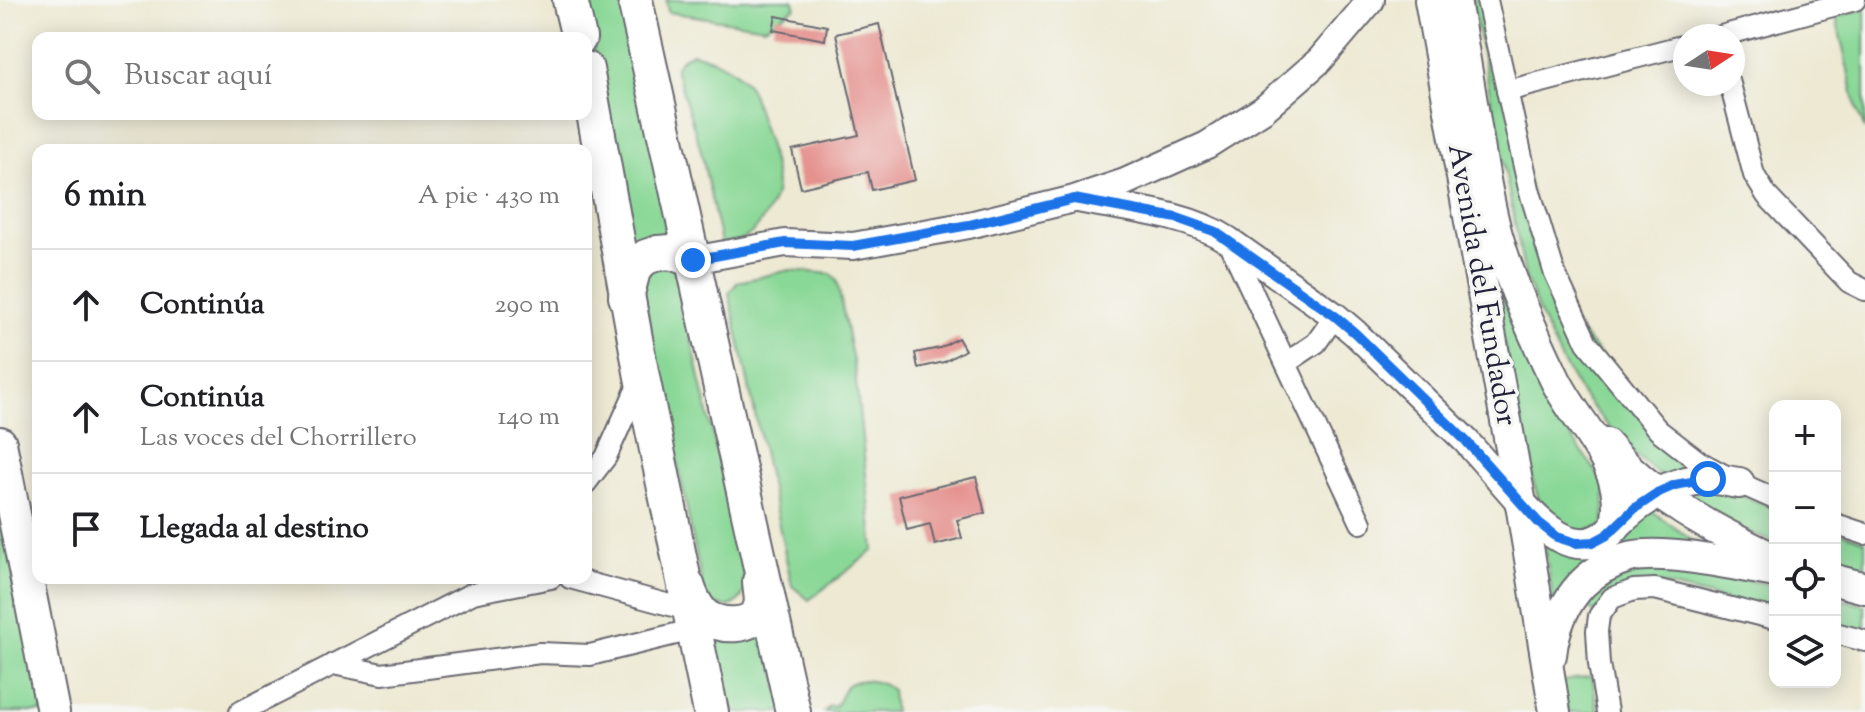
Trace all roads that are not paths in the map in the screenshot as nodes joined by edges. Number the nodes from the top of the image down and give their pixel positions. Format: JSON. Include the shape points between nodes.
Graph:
{"nodes":[{"id":1,"x":572,"y":0,"type":"edge"},
{"id":2,"x":635,"y":0,"type":"edge"},
{"id":3,"x":1371,"y":0,"type":"edge"},
{"id":4,"x":1430,"y":0,"type":"edge"},
{"id":5,"x":1455,"y":0,"type":"edge"},
{"id":6,"x":1487,"y":0,"type":"edge"},
{"id":7,"x":1855,"y":0,"type":"edge"},
{"id":8,"x":1800,"y":7,"type":"edge"},
{"id":9,"x":1745,"y":27,"type":"edge"},
{"id":10,"x":579,"y":32,"type":"edge"},
{"id":11,"x":1673,"y":48,"type":"edge"},
{"id":12,"x":1507,"y":91,"type":"junction"},
{"id":13,"x":1733,"y":96,"type":"edge"},
{"id":14,"x":592,"y":103,"type":"edge"},
{"id":15,"x":1074,"y":199,"type":"junction"},
{"id":16,"x":1228,"y":240,"type":"junction"},
{"id":17,"x":693,"y":260,"type":"junction"},
{"id":18,"x":1865,"y":290,"type":"edge"},
{"id":19,"x":626,"y":297,"type":"junction"},
{"id":20,"x":1335,"y":316,"type":"junction"},
{"id":21,"x":1286,"y":363,"type":"junction"},
{"id":22,"x":642,"y":377,"type":"junction"},
{"id":23,"x":1557,"y":383,"type":"junction"},
{"id":24,"x":0,"y":443,"type":"edge"},
{"id":25,"x":592,"y":475,"type":"edge"},
{"id":26,"x":1739,"y":483,"type":"junction"},
{"id":27,"x":1659,"y":492,"type":"junction"},
{"id":28,"x":1769,"y":496,"type":"edge"},
{"id":29,"x":1521,"y":504,"type":"junction"},
{"id":30,"x":1361,"y":523,"type":"dead end"},
{"id":31,"x":1616,"y":524,"type":"junction"},
{"id":32,"x":1841,"y":526,"type":"edge"},
{"id":33,"x":1865,"y":534,"type":"edge"},
{"id":34,"x":677,"y":555,"type":"junction"},
{"id":35,"x":1769,"y":556,"type":"edge"},
{"id":36,"x":759,"y":558,"type":"junction"},
{"id":37,"x":1769,"y":571,"type":"edge"},
{"id":38,"x":483,"y":584,"type":"edge"},
{"id":39,"x":520,"y":584,"type":"edge"},
{"id":40,"x":587,"y":584,"type":"edge"},
{"id":41,"x":473,"y":593,"type":"junction"},
{"id":42,"x":1769,"y":618,"type":"edge"},
{"id":43,"x":690,"y":620,"type":"junction"},
{"id":44,"x":1841,"y":635,"type":"edge"},
{"id":45,"x":1865,"y":641,"type":"edge"},
{"id":46,"x":333,"y":664,"type":"junction"},
{"id":47,"x":1548,"y":674,"type":"junction"},
{"id":48,"x":53,"y":712,"type":"edge"},
{"id":49,"x":240,"y":712,"type":"edge"},
{"id":50,"x":711,"y":712,"type":"edge"},
{"id":51,"x":793,"y":712,"type":"edge"},
{"id":52,"x":1555,"y":712,"type":"edge"},
{"id":53,"x":1607,"y":712,"type":"edge"}],
"edges":[{"from":1,"to":10,"type":"highway"},
{"from":2,"to":17,"type":"highway"},
{"from":3,"to":15,"type":"street","via":[[1320,60],[1264,109],[1207,145]]},
{"from":4,"to":29,"type":"main road","name":"Avenida del Fundador"},
{"from":5,"to":23,"type":"main road","name":"Avenida del Fundador","via":[[1497,236]]},
{"from":6,"to":12,"type":"street"},
{"from":7,"to":8,"type":"street"},
{"from":8,"to":9,"type":"street"},
{"from":11,"to":12,"type":"street"},
{"from":12,"to":26,"type":"street","via":[[1554,271],[1587,343],[1658,430],[1698,461]]},
{"from":13,"to":18,"type":"street","via":[[1754,175],[1767,196],[1849,282]]},
{"from":14,"to":19,"type":"highway"},
{"from":15,"to":16,"type":"street","via":[[1177,218]]},
{"from":15,"to":17,"type":"street","via":[[853,246],[785,243]]},
{"from":16,"to":20,"type":"street"},
{"from":16,"to":21,"type":"street"},
{"from":17,"to":19,"type":"highway","via":[[671,252],[646,257],[634,267]]},
{"from":17,"to":36,"type":"highway"},
{"from":19,"to":22,"type":"highway"},
{"from":20,"to":21,"type":"street","via":[[1316,343]]},
{"from":20,"to":29,"type":"street","via":[[1466,441]]},
{"from":21,"to":30,"type":"street"},
{"from":22,"to":25,"type":"street","via":[[606,457]]},
{"from":22,"to":34,"type":"highway"},
{"from":23,"to":27,"type":"main road","via":[[1616,457]]},
{"from":23,"to":31,"type":"main road","via":[[1613,474],[1619,492]]},
{"from":24,"to":48,"type":"main road"},
{"from":26,"to":27,"type":"main road","via":[[1708,479]]},
{"from":26,"to":28,"type":"street"},
{"from":27,"to":31,"type":"main road"},
{"from":27,"to":35,"type":"main road","via":[[1731,539]]},
{"from":29,"to":31,"type":"main road","via":[[1557,537],[1576,543],[1594,542]]},
{"from":29,"to":47,"type":"main road","name":"Avenida del Fundador"},
{"from":32,"to":33,"type":"street"},
{"from":34,"to":36,"type":"highway","via":[[703,615],[735,626],[756,615],[761,606]]},
{"from":34,"to":43,"type":"highway"},
{"from":36,"to":51,"type":"highway"},
{"from":37,"to":47,"type":"main road","via":[[1652,555],[1604,566],[1573,594],[1561,614]]},
{"from":38,"to":41,"type":"street"},
{"from":39,"to":41,"type":"street"},
{"from":40,"to":43,"type":"street"},
{"from":41,"to":46,"type":"street"},
{"from":42,"to":53,"type":"street","via":[[1655,589],[1612,598],[1599,616],[1597,631]]},
{"from":43,"to":46,"type":"street","via":[[590,655],[540,653],[382,674]]},
{"from":43,"to":50,"type":"highway"},
{"from":44,"to":45,"type":"street"},
{"from":46,"to":49,"type":"street"},
{"from":47,"to":52,"type":"main road","name":"Avenida del Fundador"}]}
